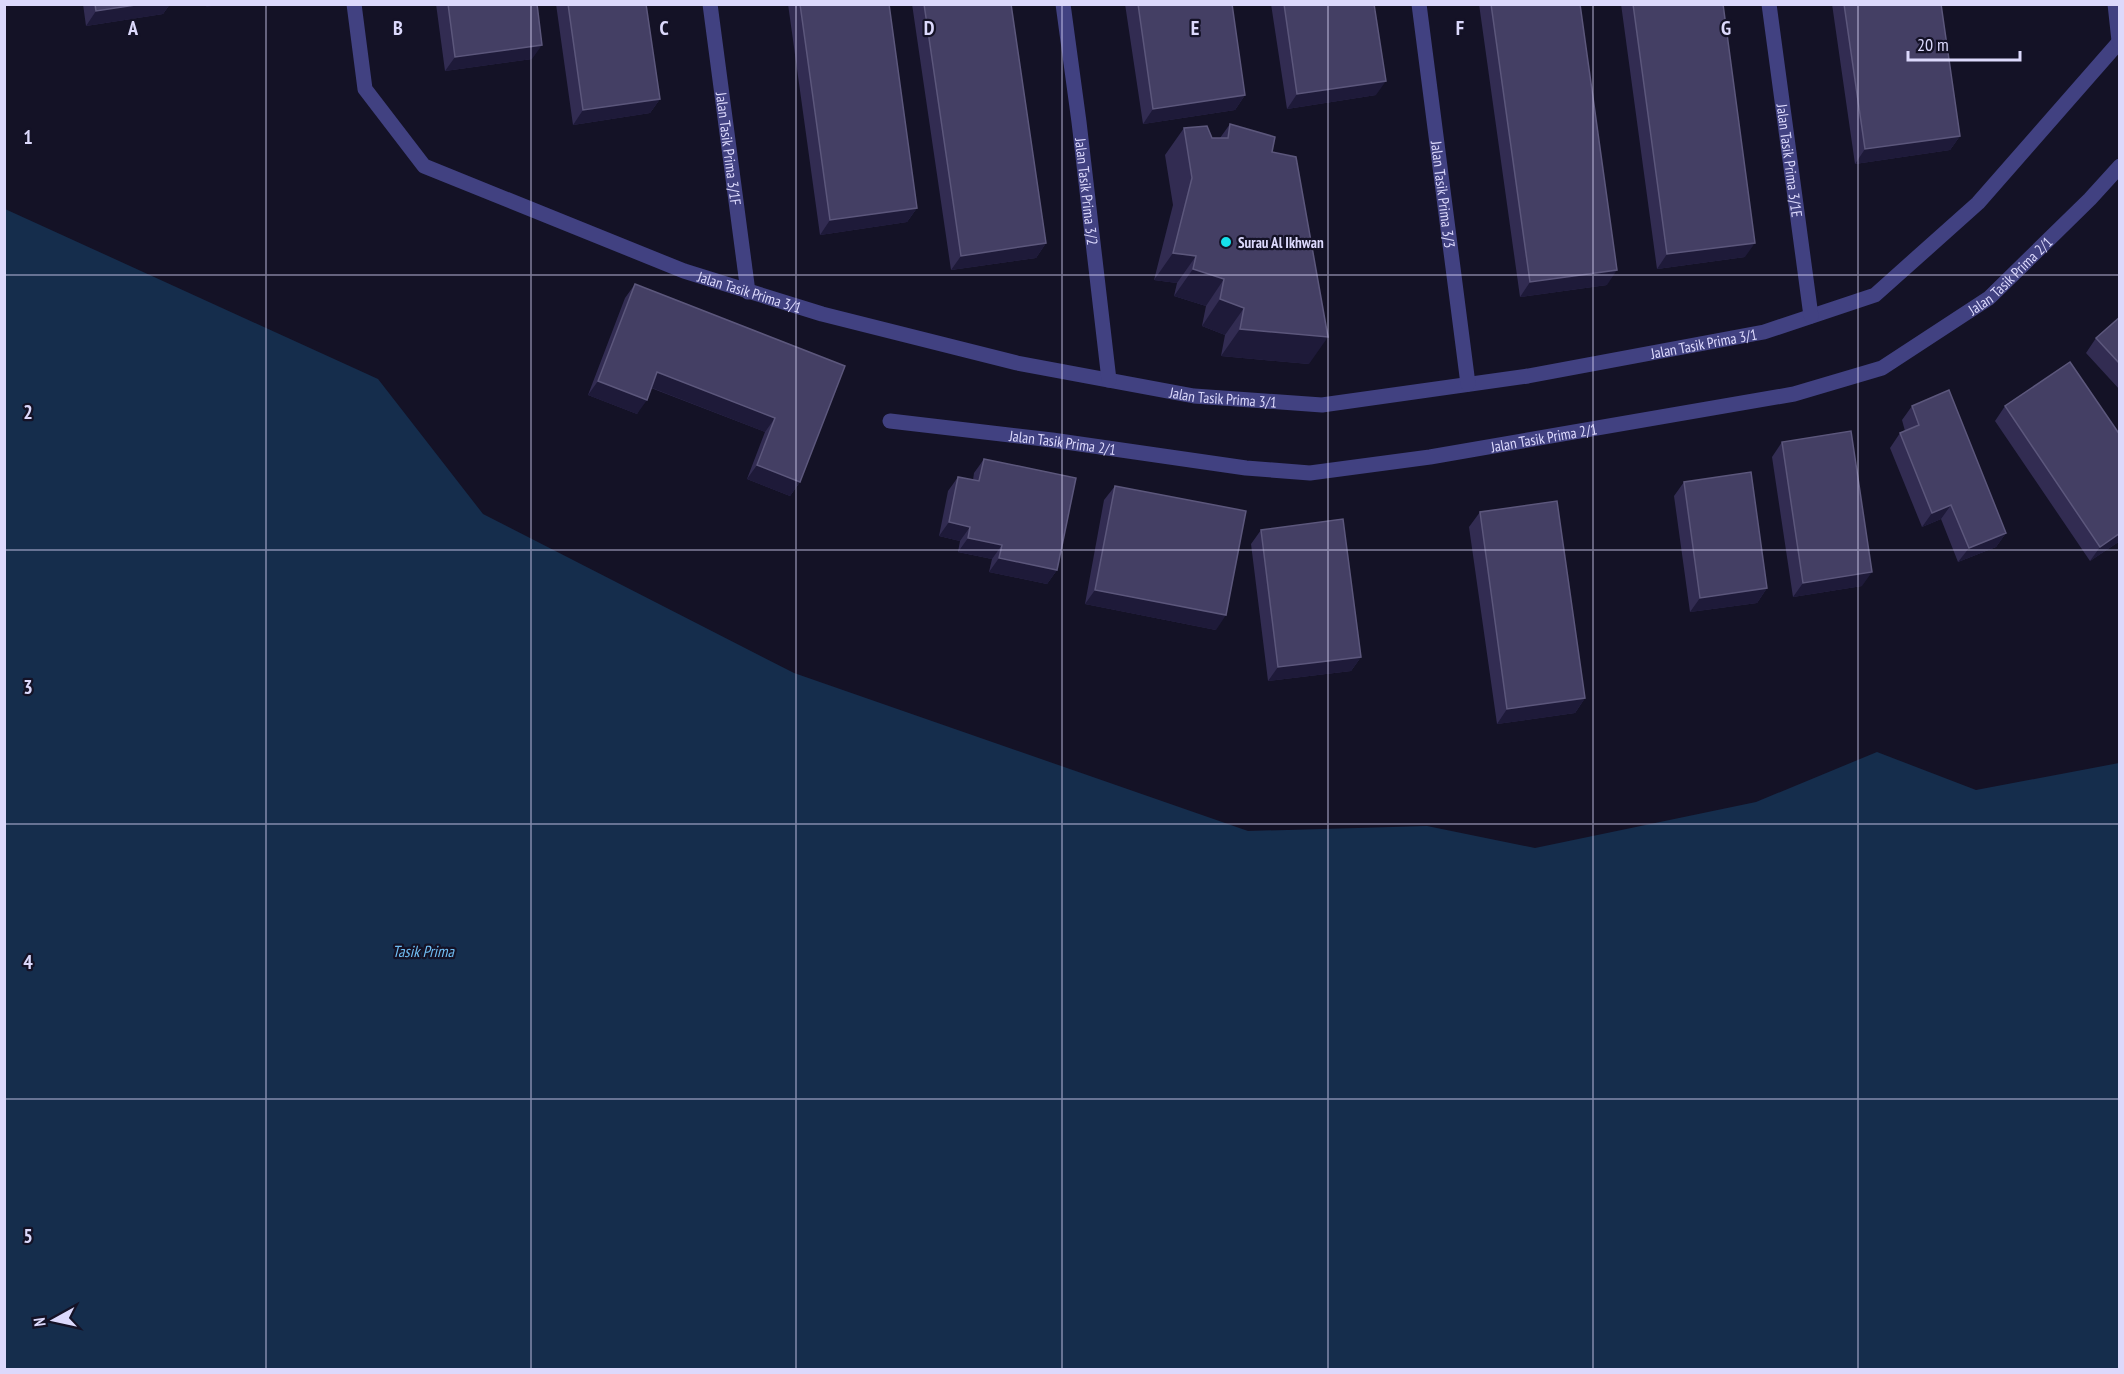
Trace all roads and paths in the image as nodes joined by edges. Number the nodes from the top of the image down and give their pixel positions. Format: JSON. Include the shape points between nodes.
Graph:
{"nodes":[{"id":1,"x":354,"y":4,"type":"edge"},
{"id":2,"x":710,"y":4,"type":"edge"},
{"id":3,"x":1063,"y":4,"type":"edge"},
{"id":4,"x":1419,"y":4,"type":"edge"},
{"id":5,"x":1769,"y":4,"type":"edge"},
{"id":6,"x":2115,"y":4,"type":"edge"},
{"id":7,"x":2119,"y":41,"type":"edge"},
{"id":8,"x":2120,"y":166,"type":"edge"},
{"id":9,"x":748,"y":292,"type":"junction"},
{"id":10,"x":1810,"y":316,"type":"junction"},
{"id":11,"x":1109,"y":380,"type":"junction"},
{"id":12,"x":1468,"y":384,"type":"junction"},
{"id":13,"x":890,"y":421,"type":"dead end"}],
"edges":[{"from":1,"to":9,"type":"street","name":"Jalan Tasik Prima 3/1","via":[[365,89],[424,166],[684,271]]},
{"from":2,"to":9,"type":"street","name":"Jalan Tasik Prima 3/1F"},
{"from":3,"to":11,"type":"street","name":"Jalan Tasik Prima 3/2"},
{"from":4,"to":12,"type":"street","name":"Jalan Tasik Prima 3/3"},
{"from":5,"to":10,"type":"street","name":"Jalan Tasik Prima 3/1E"},
{"from":6,"to":7,"type":"street"},
{"from":7,"to":10,"type":"street","name":"Jalan Tasik Prima 3/1","via":[[1970,211],[1875,296]]},
{"from":8,"to":13,"type":"street","name":"Jalan Tasik Prima 2/1","via":[[1989,298],[1882,368],[1794,394],[1430,457],[1310,473]]},
{"from":9,"to":11,"type":"street","name":"Jalan Tasik Prima 3/1","via":[[1017,363]]},
{"from":10,"to":12,"type":"street","name":"Jalan Tasik Prima 3/1","via":[[1764,332]]},
{"from":11,"to":12,"type":"street","name":"Jalan Tasik Prima 3/1","via":[[1194,396],[1322,405]]}]}
